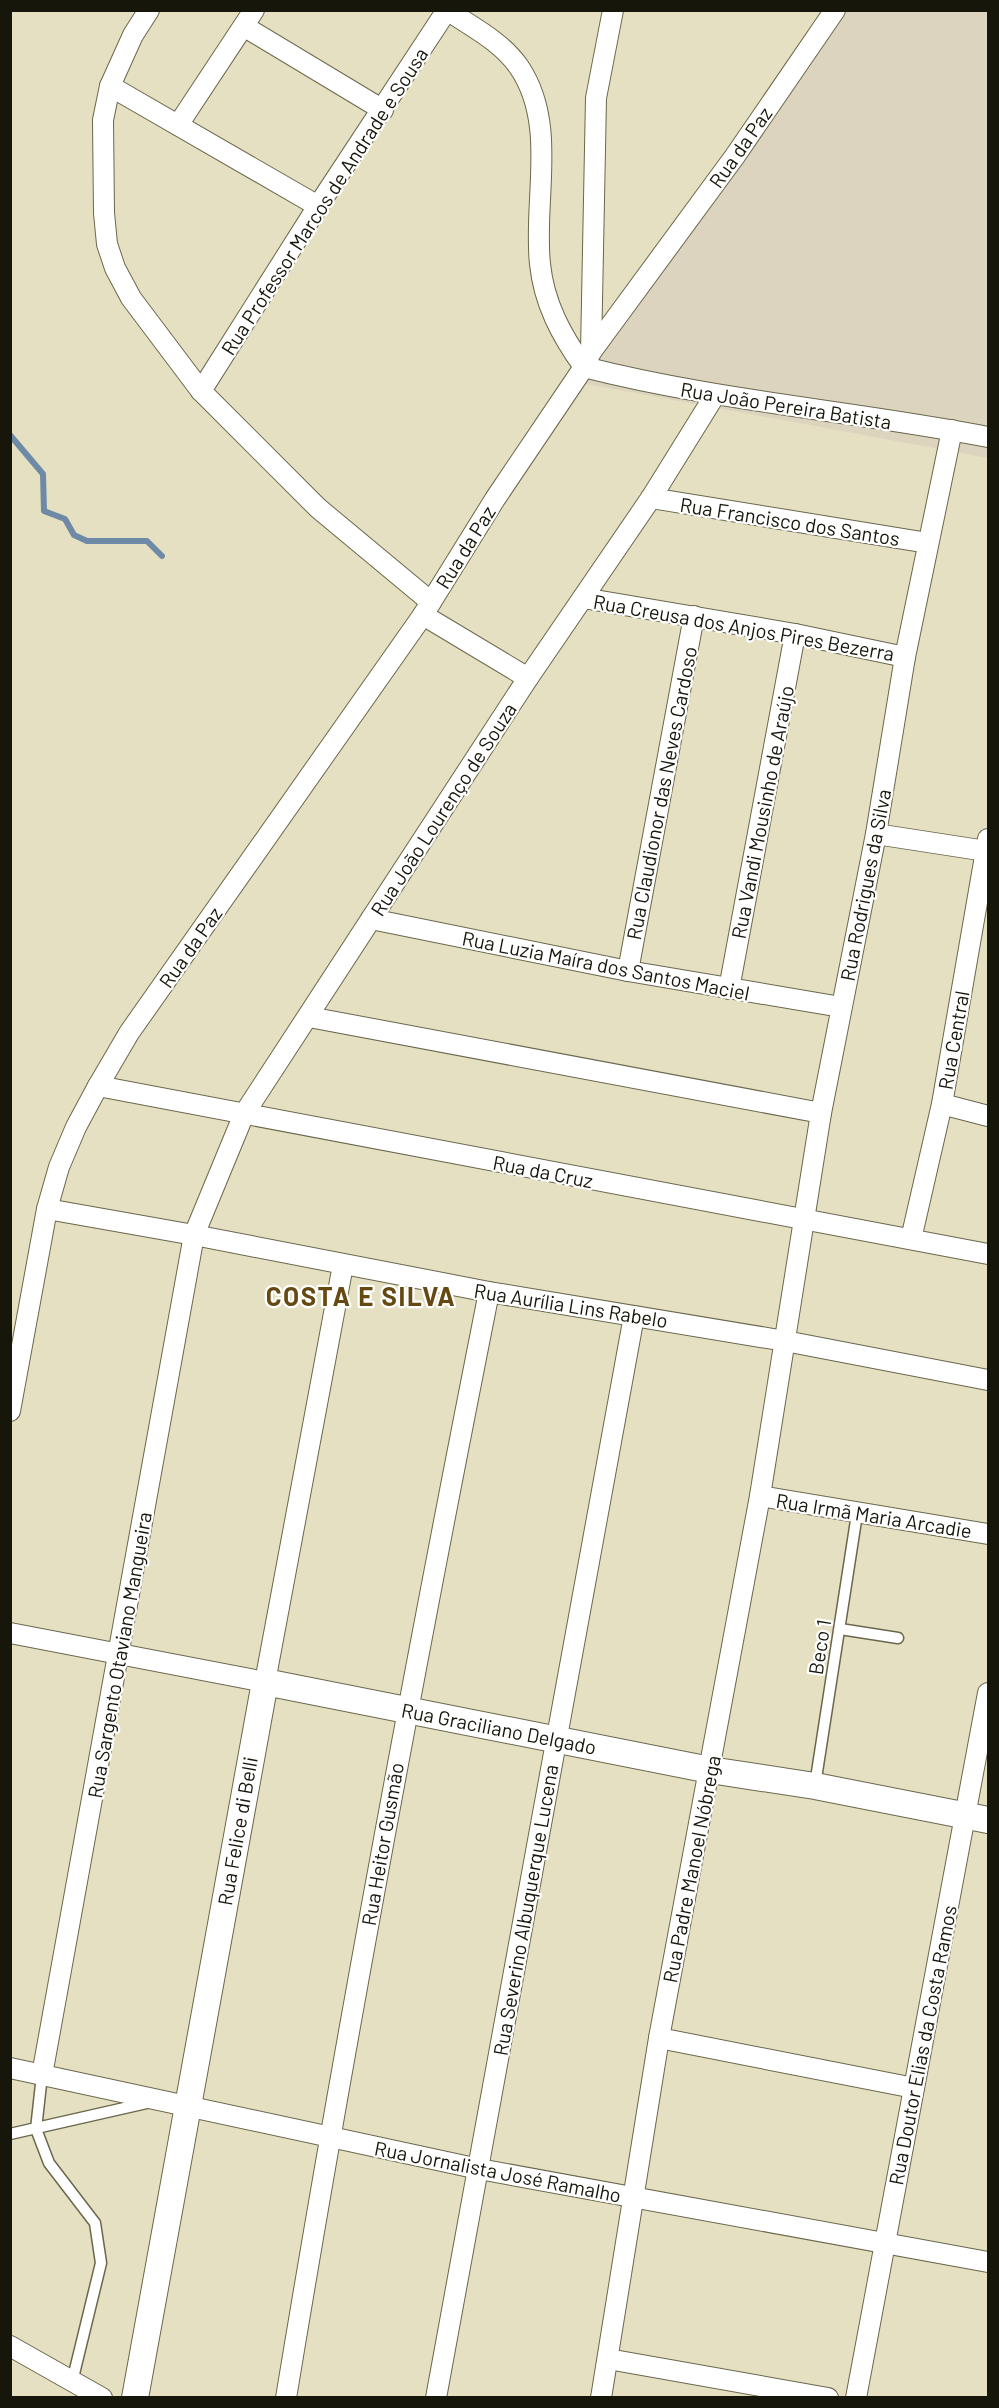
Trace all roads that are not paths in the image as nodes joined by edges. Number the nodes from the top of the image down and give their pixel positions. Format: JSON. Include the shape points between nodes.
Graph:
{"nodes":[{"id":1,"x":149,"y":10,"type":"edge"},
{"id":2,"x":447,"y":10,"type":"edge"},
{"id":3,"x":613,"y":10,"type":"edge"},
{"id":4,"x":836,"y":10,"type":"edge"},
{"id":5,"x":250,"y":19,"type":"edge"},
{"id":6,"x":110,"y":86,"type":"junction"},
{"id":7,"x":382,"y":110,"type":"junction"},
{"id":8,"x":177,"y":125,"type":"junction"},
{"id":9,"x":318,"y":206,"type":"junction"},
{"id":10,"x":588,"y":360,"type":"junction"},
{"id":11,"x":201,"y":391,"type":"junction"},
{"id":12,"x":715,"y":395,"type":"junction"},
{"id":13,"x":951,"y":430,"type":"junction"},
{"id":14,"x":988,"y":437,"type":"edge"},
{"id":15,"x":651,"y":498,"type":"junction"},
{"id":16,"x":928,"y":543,"type":"junction"},
{"id":17,"x":583,"y":598,"type":"junction"},
{"id":18,"x":427,"y":608,"type":"junction"},
{"id":19,"x":694,"y":616,"type":"junction"},
{"id":20,"x":795,"y":634,"type":"junction"},
{"id":21,"x":905,"y":657,"type":"junction"},
{"id":22,"x":528,"y":678,"type":"junction"},
{"id":23,"x":876,"y":834,"type":"junction"},
{"id":24,"x":987,"y":845,"type":"edge"},
{"id":25,"x":371,"y":920,"type":"junction"},
{"id":26,"x":628,"y":971,"type":"junction"},
{"id":27,"x":729,"y":989,"type":"junction"},
{"id":28,"x":841,"y":1007,"type":"junction"},
{"id":29,"x":309,"y":1017,"type":"junction"},
{"id":30,"x":98,"y":1086,"type":"junction"},
{"id":31,"x":942,"y":1104,"type":"junction"},
{"id":32,"x":821,"y":1113,"type":"junction"},
{"id":33,"x":244,"y":1114,"type":"junction"},
{"id":34,"x":988,"y":1116,"type":"edge"},
{"id":35,"x":47,"y":1209,"type":"junction"},
{"id":36,"x":804,"y":1221,"type":"junction"},
{"id":37,"x":194,"y":1235,"type":"junction"},
{"id":38,"x":910,"y":1239,"type":"junction"},
{"id":39,"x":988,"y":1254,"type":"edge"},
{"id":40,"x":343,"y":1264,"type":"junction"},
{"id":41,"x":489,"y":1292,"type":"junction"},
{"id":42,"x":634,"y":1316,"type":"junction"},
{"id":43,"x":785,"y":1341,"type":"junction"},
{"id":44,"x":15,"y":1362,"type":"edge"},
{"id":45,"x":988,"y":1380,"type":"edge"},
{"id":46,"x":10,"y":1411,"type":"edge"},
{"id":47,"x":760,"y":1496,"type":"junction"},
{"id":48,"x":857,"y":1514,"type":"junction"},
{"id":49,"x":988,"y":1534,"type":"edge"},
{"id":50,"x":840,"y":1629,"type":"junction"},
{"id":51,"x":10,"y":1633,"type":"edge"},
{"id":52,"x":898,"y":1638,"type":"dead end"},
{"id":53,"x":119,"y":1655,"type":"junction"},
{"id":54,"x":265,"y":1682,"type":"junction"},
{"id":55,"x":988,"y":1693,"type":"edge"},
{"id":56,"x":406,"y":1710,"type":"junction"},
{"id":57,"x":556,"y":1738,"type":"junction"},
{"id":58,"x":710,"y":1770,"type":"junction"},
{"id":59,"x":815,"y":1786,"type":"junction"},
{"id":60,"x":977,"y":1818,"type":"edge"},
{"id":61,"x":659,"y":2038,"type":"junction"},
{"id":62,"x":10,"y":2068,"type":"edge"},
{"id":63,"x":42,"y":2075,"type":"junction"},
{"id":64,"x":914,"y":2088,"type":"junction"},
{"id":65,"x":160,"y":2100,"type":"junction"},
{"id":66,"x":187,"y":2106,"type":"junction"},
{"id":67,"x":36,"y":2129,"type":"junction"},
{"id":68,"x":10,"y":2134,"type":"edge"},
{"id":69,"x":329,"y":2137,"type":"junction"},
{"id":70,"x":479,"y":2169,"type":"junction"},
{"id":71,"x":633,"y":2197,"type":"junction"},
{"id":72,"x":885,"y":2243,"type":"junction"},
{"id":73,"x":988,"y":2262,"type":"edge"},
{"id":74,"x":10,"y":2346,"type":"edge"},
{"id":75,"x":608,"y":2359,"type":"junction"},
{"id":76,"x":72,"y":2382,"type":"junction"},
{"id":77,"x":102,"y":2397,"type":"edge"},
{"id":78,"x":135,"y":2397,"type":"edge"},
{"id":79,"x":286,"y":2397,"type":"edge"},
{"id":80,"x":436,"y":2397,"type":"edge"},
{"id":81,"x":601,"y":2397,"type":"edge"},
{"id":82,"x":828,"y":2397,"type":"edge"},
{"id":83,"x":856,"y":2397,"type":"edge"}],
"edges":[{"from":1,"to":6,"type":"street"},
{"from":2,"to":7,"type":"street","name":"Rua Professor Marcos de Andrade e Sousa"},
{"from":2,"to":10,"type":"street","via":[[495,42],[518,66],[530,87],[541,148],[540,263],[546,296],[557,326]]},
{"from":3,"to":10,"type":"street","via":[[596,98]]},
{"from":4,"to":10,"type":"street","name":"Rua da Paz"},
{"from":5,"to":7,"type":"street"},
{"from":5,"to":8,"type":"street"},
{"from":6,"to":8,"type":"street"},
{"from":6,"to":11,"type":"street","via":[[103,120],[107,244],[131,298]]},
{"from":7,"to":9,"type":"street","name":"Rua Professor Marcos de Andrade e Sousa"},
{"from":8,"to":9,"type":"street"},
{"from":9,"to":11,"type":"street","name":"Rua Professor Marcos de Andrade e Sousa"},
{"from":10,"to":12,"type":"street","name":"Rua João Pereira Batista","via":[[653,384]]},
{"from":10,"to":18,"type":"street","name":"Rua da Paz"},
{"from":11,"to":18,"type":"street","via":[[318,508]]},
{"from":12,"to":13,"type":"street","name":"Rua João Pereira Batista"},
{"from":12,"to":15,"type":"street","name":"Rua João Lourenço de Souza"},
{"from":13,"to":14,"type":"street","name":"Rua João Pereira Batista"},
{"from":13,"to":16,"type":"street","name":"Rua Rodrigues da Silva"},
{"from":15,"to":16,"type":"street","name":"Rua Francisco dos Santos"},
{"from":15,"to":17,"type":"street","name":"Rua João Lourenço de Souza"},
{"from":16,"to":21,"type":"street","name":"Rua Rodrigues da Silva"},
{"from":17,"to":19,"type":"street","name":"Rua Creusa dos Anjos Pires Bezerra"},
{"from":17,"to":22,"type":"street","name":"Rua João Lourenço de Souza"},
{"from":18,"to":22,"type":"street"},
{"from":18,"to":30,"type":"street","name":"Rua da Paz","via":[[129,1033]]},
{"from":19,"to":20,"type":"street","name":"Rua Creusa dos Anjos Pires Bezerra"},
{"from":19,"to":26,"type":"street","name":"Rua Claudionor das Neves Cardoso"},
{"from":20,"to":21,"type":"street","name":"Rua Creusa dos Anjos Pires Bezerra"},
{"from":20,"to":27,"type":"street","name":"Rua Vandi Mousinho de Araújo"},
{"from":21,"to":23,"type":"street","name":"Rua Rodrigues da Silva"},
{"from":22,"to":25,"type":"street","name":"Rua João Lourenço de Souza"},
{"from":23,"to":24,"type":"street"},
{"from":23,"to":28,"type":"street","name":"Rua Rodrigues da Silva"},
{"from":24,"to":31,"type":"street","name":"Rua Central"},
{"from":25,"to":26,"type":"street","name":"Rua Luzia Maíra dos Santos Maciel"},
{"from":25,"to":29,"type":"street","name":"Rua João Lourenço de Souza"},
{"from":26,"to":27,"type":"street","name":"Rua Luzia Maíra dos Santos Maciel"},
{"from":27,"to":28,"type":"street","name":"Rua Luzia Maíra dos Santos Maciel"},
{"from":28,"to":32,"type":"street","name":"Rua Rodrigues da Silva"},
{"from":29,"to":32,"type":"street"},
{"from":29,"to":33,"type":"street","name":"Rua João Lourenço de Souza"},
{"from":30,"to":33,"type":"street","name":"Rua da Cruz"},
{"from":30,"to":35,"type":"street","name":"Rua da Paz","via":[[59,1167]]},
{"from":31,"to":34,"type":"street"},
{"from":31,"to":38,"type":"street","name":"Rua Central"},
{"from":32,"to":36,"type":"street","name":"Rua Rodrigues da Silva"},
{"from":33,"to":36,"type":"street","name":"Rua da Cruz"},
{"from":33,"to":37,"type":"street","name":"Rua João Lourenço de Souza"},
{"from":35,"to":37,"type":"street","name":"Rua Aurília Lins Rabelo"},
{"from":35,"to":44,"type":"street","name":"Rua da Paz"},
{"from":36,"to":38,"type":"street","name":"Rua da Cruz"},
{"from":36,"to":43,"type":"street","name":"Rua Rodrigues da Silva"},
{"from":37,"to":40,"type":"street","name":"Rua Aurília Lins Rabelo"},
{"from":37,"to":53,"type":"street","name":"Rua Sargento Otaviano Mangueira"},
{"from":38,"to":39,"type":"street","name":"Rua da Cruz"},
{"from":40,"to":41,"type":"street","name":"Rua Aurília Lins Rabelo"},
{"from":40,"to":54,"type":"street","name":"Rua Felice di Belli"},
{"from":41,"to":42,"type":"street","name":"Rua Aurília Lins Rabelo"},
{"from":41,"to":56,"type":"street","name":"Rua Heitor Gusmão"},
{"from":42,"to":43,"type":"street","name":"Rua Aurília Lins Rabelo"},
{"from":42,"to":57,"type":"street","name":"Rua Severino Albuquerque Lucena"},
{"from":43,"to":45,"type":"street","name":"Rua Aurília Lins Rabelo"},
{"from":43,"to":47,"type":"street","name":"Rua Padre Manoel Nóbrega"},
{"from":44,"to":46,"type":"street","name":"Rua da Paz"},
{"from":47,"to":48,"type":"street","name":"Rua Irmã Maria Arcadie"},
{"from":47,"to":58,"type":"street","name":"Rua Padre Manoel Nóbrega"},
{"from":48,"to":49,"type":"street","name":"Rua Irmã Maria Arcadie"},
{"from":48,"to":50,"type":"lane","name":"Beco 1"},
{"from":50,"to":52,"type":"lane"},
{"from":50,"to":59,"type":"lane","name":"Beco 1"},
{"from":51,"to":53,"type":"street","name":"Rua Graciliano Delgado"},
{"from":53,"to":54,"type":"street","name":"Rua Graciliano Delgado"},
{"from":53,"to":63,"type":"street","name":"Rua Sargento Otaviano Mangueira"},
{"from":54,"to":56,"type":"street","name":"Rua Graciliano Delgado"},
{"from":54,"to":66,"type":"street","name":"Rua Felice di Belli"},
{"from":55,"to":60,"type":"street","name":"Rua Doutor Elias da Costa Ramos"},
{"from":56,"to":57,"type":"street","name":"Rua Graciliano Delgado"},
{"from":56,"to":69,"type":"street","name":"Rua Heitor Gusmão"},
{"from":57,"to":58,"type":"street","name":"Rua Graciliano Delgado"},
{"from":57,"to":70,"type":"street","name":"Rua Severino Albuquerque Lucena"},
{"from":58,"to":59,"type":"street","name":"Rua Graciliano Delgado"},
{"from":58,"to":61,"type":"street","name":"Rua Padre Manoel Nóbrega"},
{"from":59,"to":60,"type":"street","name":"Rua Graciliano Delgado"},
{"from":60,"to":64,"type":"street","name":"Rua Doutor Elias da Costa Ramos"},
{"from":61,"to":64,"type":"street"},
{"from":61,"to":71,"type":"street","name":"Rua Padre Manoel Nóbrega"},
{"from":62,"to":63,"type":"street","name":"Rua Jornalista José Ramalho"},
{"from":63,"to":65,"type":"street","name":"Rua Jornalista José Ramalho"},
{"from":63,"to":67,"type":"lane"},
{"from":64,"to":72,"type":"street","name":"Rua Doutor Elias da Costa Ramos"},
{"from":65,"to":66,"type":"street","name":"Rua Jornalista José Ramalho"},
{"from":65,"to":67,"type":"lane"},
{"from":66,"to":69,"type":"street","name":"Rua Jornalista José Ramalho"},
{"from":66,"to":78,"type":"street","name":"Rua Felice di Belli"},
{"from":67,"to":68,"type":"lane"},
{"from":67,"to":76,"type":"lane","via":[[49,2163],[95,2223],[101,2263]]},
{"from":69,"to":70,"type":"street","name":"Rua Jornalista José Ramalho"},
{"from":69,"to":79,"type":"street","name":"Rua Heitor Gusmão"},
{"from":70,"to":71,"type":"street","name":"Rua Jornalista José Ramalho"},
{"from":70,"to":80,"type":"street","name":"Rua Severino Albuquerque Lucena"},
{"from":71,"to":72,"type":"street","name":"Rua Jornalista José Ramalho"},
{"from":71,"to":75,"type":"street","name":"Rua Padre Manoel Nóbrega"},
{"from":72,"to":73,"type":"street","name":"Rua Jornalista José Ramalho"},
{"from":72,"to":83,"type":"street","name":"Rua Doutor Elias da Costa Ramos"},
{"from":74,"to":76,"type":"street"},
{"from":75,"to":81,"type":"street","name":"Rua Padre Manoel Nóbrega"},
{"from":75,"to":82,"type":"street"},
{"from":76,"to":77,"type":"street"}]}
